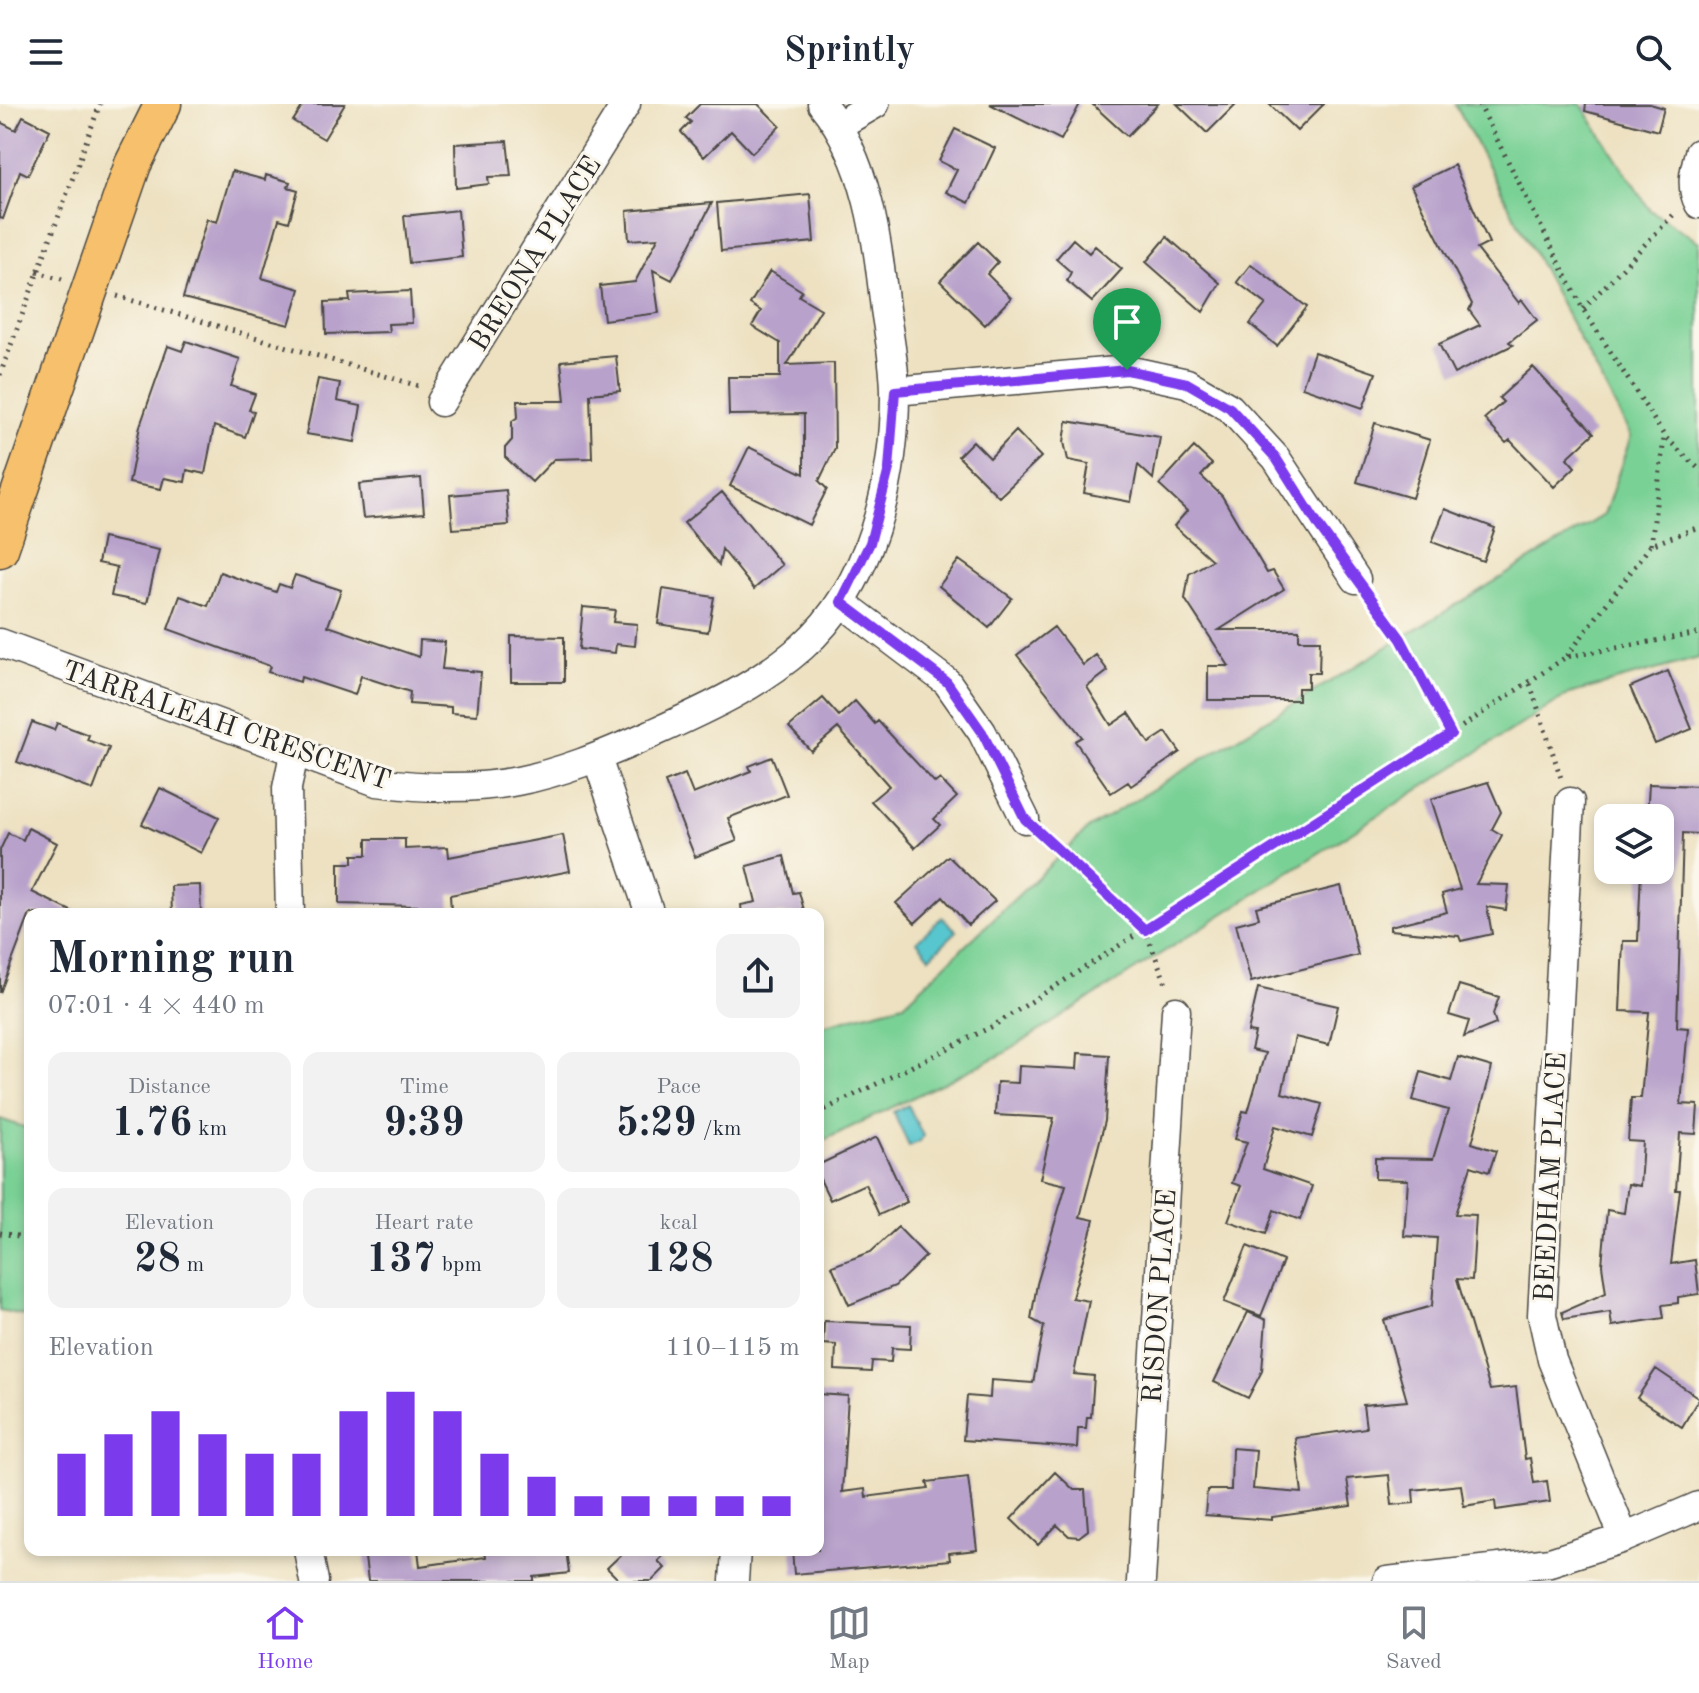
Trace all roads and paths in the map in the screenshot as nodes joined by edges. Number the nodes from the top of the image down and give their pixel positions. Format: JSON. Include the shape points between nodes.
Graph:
{"nodes":[{"id":1,"x":100,"y":104,"type":"edge"},
{"id":2,"x":163,"y":104,"type":"edge"},
{"id":3,"x":626,"y":104,"type":"edge"},
{"id":4,"x":875,"y":104,"type":"edge"},
{"id":5,"x":1479,"y":104,"type":"edge"},
{"id":6,"x":830,"y":115,"type":"edge"},
{"id":7,"x":1699,"y":153,"type":"edge"},
{"id":8,"x":1696,"y":199,"type":"edge"},
{"id":9,"x":110,"y":294,"type":"dead end"},
{"id":10,"x":1583,"y":309,"type":"junction"},
{"id":11,"x":0,"y":375,"type":"edge"},
{"id":12,"x":895,"y":391,"type":"junction"},
{"id":13,"x":441,"y":402,"type":"joint"},
{"id":14,"x":1665,"y":437,"type":"junction"},
{"id":15,"x":1699,"y":469,"type":"edge"},
{"id":16,"x":1699,"y":527,"type":"edge"},
{"id":17,"x":1651,"y":545,"type":"junction"},
{"id":18,"x":0,"y":549,"type":"edge"},
{"id":19,"x":1356,"y":579,"type":"joint"},
{"id":20,"x":841,"y":602,"type":"junction"},
{"id":21,"x":1699,"y":633,"type":"edge"},
{"id":22,"x":0,"y":643,"type":"edge"},
{"id":23,"x":1566,"y":657,"type":"junction"},
{"id":24,"x":1530,"y":684,"type":"junction"},
{"id":25,"x":1451,"y":734,"type":"junction"},
{"id":26,"x":294,"y":754,"type":"junction"},
{"id":27,"x":597,"y":758,"type":"junction"},
{"id":28,"x":1570,"y":802,"type":"joint"},
{"id":29,"x":1025,"y":819,"type":"joint"},
{"id":30,"x":290,"y":908,"type":"edge"},
{"id":31,"x":648,"y":908,"type":"edge"},
{"id":32,"x":1145,"y":930,"type":"junction"},
{"id":33,"x":1176,"y":1011,"type":"joint"},
{"id":34,"x":824,"y":1110,"type":"edge"},
{"id":35,"x":0,"y":1233,"type":"edge"},
{"id":36,"x":24,"y":1237,"type":"edge"},
{"id":37,"x":1699,"y":1506,"type":"edge"},
{"id":38,"x":1624,"y":1538,"type":"junction"},
{"id":39,"x":309,"y":1556,"type":"edge"},
{"id":40,"x":736,"y":1556,"type":"edge"},
{"id":41,"x":314,"y":1581,"type":"edge"},
{"id":42,"x":734,"y":1581,"type":"edge"},
{"id":43,"x":1141,"y":1581,"type":"edge"},
{"id":44,"x":1389,"y":1581,"type":"edge"}],
"edges":[{"from":1,"to":11,"type":"path"},
{"from":2,"to":18,"type":"main road","via":[[133,164]]},
{"from":3,"to":13,"type":"street","name":"BREONA PLACE"},
{"from":4,"to":6,"type":"street"},
{"from":5,"to":10,"type":"path"},
{"from":6,"to":12,"type":"street","name":"TARRALEAH CRESCENT","via":[[859,171],[872,218]]},
{"from":7,"to":8,"type":"street"},
{"from":8,"to":10,"type":"path"},
{"from":9,"to":13,"type":"path","via":[[416,382]]},
{"from":10,"to":14,"type":"path"},
{"from":12,"to":19,"type":"street","via":[[1127,370],[1187,383],[1230,408],[1276,458]]},
{"from":12,"to":20,"type":"street","name":"TARRALEAH CRESCENT","via":[[889,469],[870,543]]},
{"from":14,"to":15,"type":"path"},
{"from":14,"to":17,"type":"path"},
{"from":16,"to":17,"type":"path"},
{"from":17,"to":23,"type":"path"},
{"from":19,"to":25,"type":"path","via":[[1401,639]]},
{"from":20,"to":27,"type":"street","name":"TARRALEAH CRESCENT","via":[[804,646],[753,684]]},
{"from":20,"to":29,"type":"street","via":[[947,682],[982,732]]},
{"from":21,"to":23,"type":"path"},
{"from":22,"to":26,"type":"street","name":"TARRALEAH CRESCENT"},
{"from":23,"to":24,"type":"path"},
{"from":24,"to":25,"type":"path"},
{"from":24,"to":28,"type":"path"},
{"from":25,"to":32,"type":"path"},
{"from":26,"to":27,"type":"street","name":"TARRALEAH CRESCENT","via":[[377,782],[425,789],[473,789],[531,780]]},
{"from":26,"to":30,"type":"street","via":[[287,788]]},
{"from":27,"to":31,"type":"street"},
{"from":28,"to":38,"type":"street","name":"BEEDHAM PLACE","via":[[1542,1315],[1552,1360]]},
{"from":29,"to":32,"type":"path"},
{"from":32,"to":33,"type":"path"},
{"from":32,"to":34,"type":"path","via":[[993,1026]]},
{"from":33,"to":43,"type":"street","name":"RISDON PLACE"},
{"from":35,"to":36,"type":"path"},
{"from":37,"to":38,"type":"street"},
{"from":38,"to":44,"type":"street","via":[[1550,1562]]},
{"from":39,"to":41,"type":"street"},
{"from":40,"to":42,"type":"street"}]}
